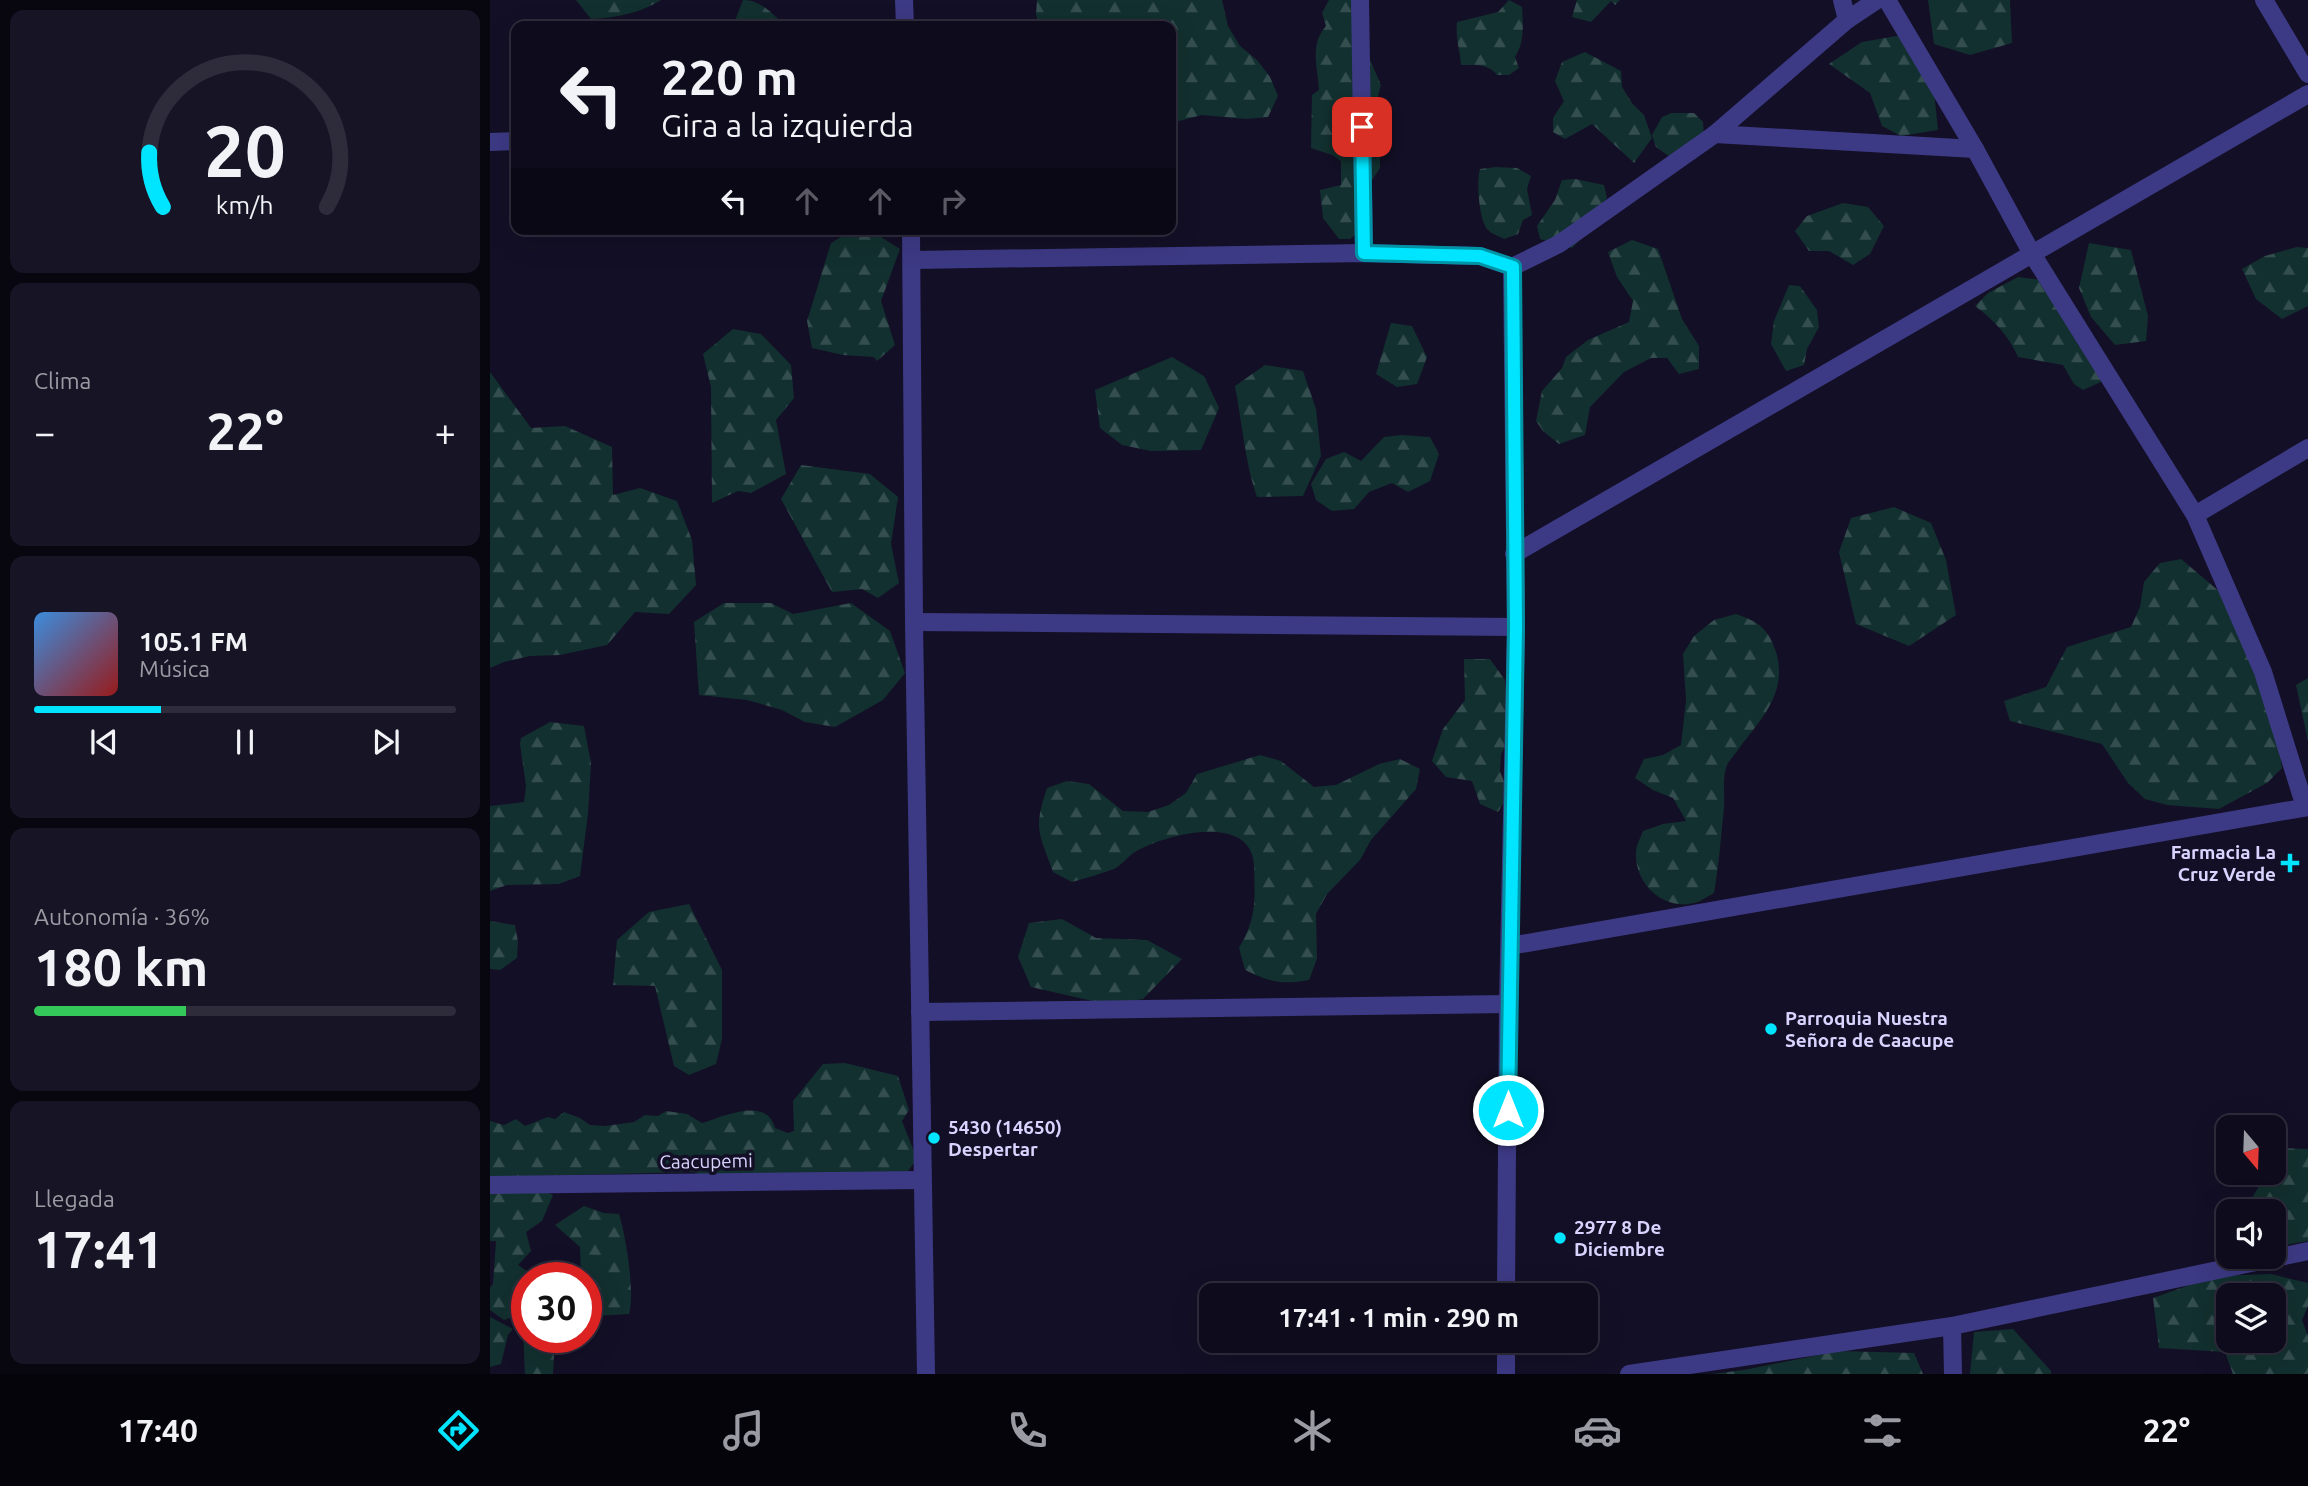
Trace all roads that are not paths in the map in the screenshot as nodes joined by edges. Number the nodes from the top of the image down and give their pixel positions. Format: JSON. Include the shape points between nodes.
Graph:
{"nodes":[{"id":1,"x":904,"y":0,"type":"edge"},
{"id":2,"x":1360,"y":0,"type":"edge"},
{"id":3,"x":1842,"y":0,"type":"edge"},
{"id":4,"x":1877,"y":0,"type":"edge"},
{"id":5,"x":1887,"y":0,"type":"edge"},
{"id":6,"x":2264,"y":0,"type":"edge"},
{"id":7,"x":1847,"y":20,"type":"junction"},
{"id":8,"x":905,"y":21,"type":"edge"},
{"id":9,"x":2308,"y":74,"type":"edge"},
{"id":10,"x":2308,"y":94,"type":"edge"},
{"id":11,"x":1715,"y":134,"type":"junction"},
{"id":12,"x":511,"y":141,"type":"edge"},
{"id":13,"x":490,"y":142,"type":"edge"},
{"id":14,"x":1975,"y":149,"type":"junction"},
{"id":15,"x":911,"y":235,"type":"edge"},
{"id":16,"x":2031,"y":252,"type":"junction"},
{"id":17,"x":1364,"y":253,"type":"junction"},
{"id":18,"x":912,"y":260,"type":"junction"},
{"id":19,"x":1513,"y":267,"type":"junction"},
{"id":20,"x":2308,"y":448,"type":"edge"},
{"id":21,"x":2195,"y":515,"type":"junction"},
{"id":22,"x":1514,"y":554,"type":"junction"},
{"id":23,"x":914,"y":622,"type":"junction"},
{"id":24,"x":1516,"y":627,"type":"junction"},
{"id":25,"x":2306,"y":807,"type":"edge"},
{"id":26,"x":1510,"y":946,"type":"junction"},
{"id":27,"x":1508,"y":1004,"type":"junction"},
{"id":28,"x":920,"y":1012,"type":"junction"},
{"id":29,"x":922,"y":1180,"type":"junction"},
{"id":30,"x":490,"y":1185,"type":"edge"},
{"id":31,"x":2308,"y":1251,"type":"edge"},
{"id":32,"x":1506,"y":1283,"type":"edge"},
{"id":33,"x":1952,"y":1326,"type":"junction"},
{"id":34,"x":1506,"y":1353,"type":"edge"},
{"id":35,"x":926,"y":1374,"type":"edge"},
{"id":36,"x":1506,"y":1374,"type":"edge"},
{"id":37,"x":1629,"y":1374,"type":"edge"},
{"id":38,"x":1953,"y":1374,"type":"edge"}],
"edges":[{"from":1,"to":8,"type":"street"},
{"from":2,"to":17,"type":"street"},
{"from":3,"to":7,"type":"street"},
{"from":4,"to":7,"type":"street"},
{"from":5,"to":14,"type":"street"},
{"from":6,"to":9,"type":"street"},
{"from":7,"to":11,"type":"street"},
{"from":10,"to":16,"type":"street"},
{"from":11,"to":14,"type":"street"},
{"from":11,"to":19,"type":"street","via":[[1559,244]]},
{"from":12,"to":13,"type":"street"},
{"from":14,"to":16,"type":"street"},
{"from":15,"to":18,"type":"street"},
{"from":16,"to":21,"type":"street"},
{"from":16,"to":22,"type":"street"},
{"from":17,"to":18,"type":"street"},
{"from":17,"to":19,"type":"street","via":[[1480,256]]},
{"from":18,"to":23,"type":"street"},
{"from":19,"to":22,"type":"street"},
{"from":20,"to":21,"type":"street"},
{"from":21,"to":25,"type":"street","via":[[2263,672]]},
{"from":22,"to":24,"type":"street"},
{"from":23,"to":24,"type":"street"},
{"from":23,"to":28,"type":"street"},
{"from":24,"to":26,"type":"street"},
{"from":25,"to":26,"type":"street"},
{"from":26,"to":27,"type":"street"},
{"from":27,"to":28,"type":"street"},
{"from":27,"to":32,"type":"street"},
{"from":28,"to":29,"type":"street"},
{"from":29,"to":30,"type":"street","name":"Caacupemi"},
{"from":29,"to":35,"type":"street"},
{"from":31,"to":33,"type":"street"},
{"from":33,"to":37,"type":"street"},
{"from":33,"to":38,"type":"street"},
{"from":34,"to":36,"type":"street"}]}
